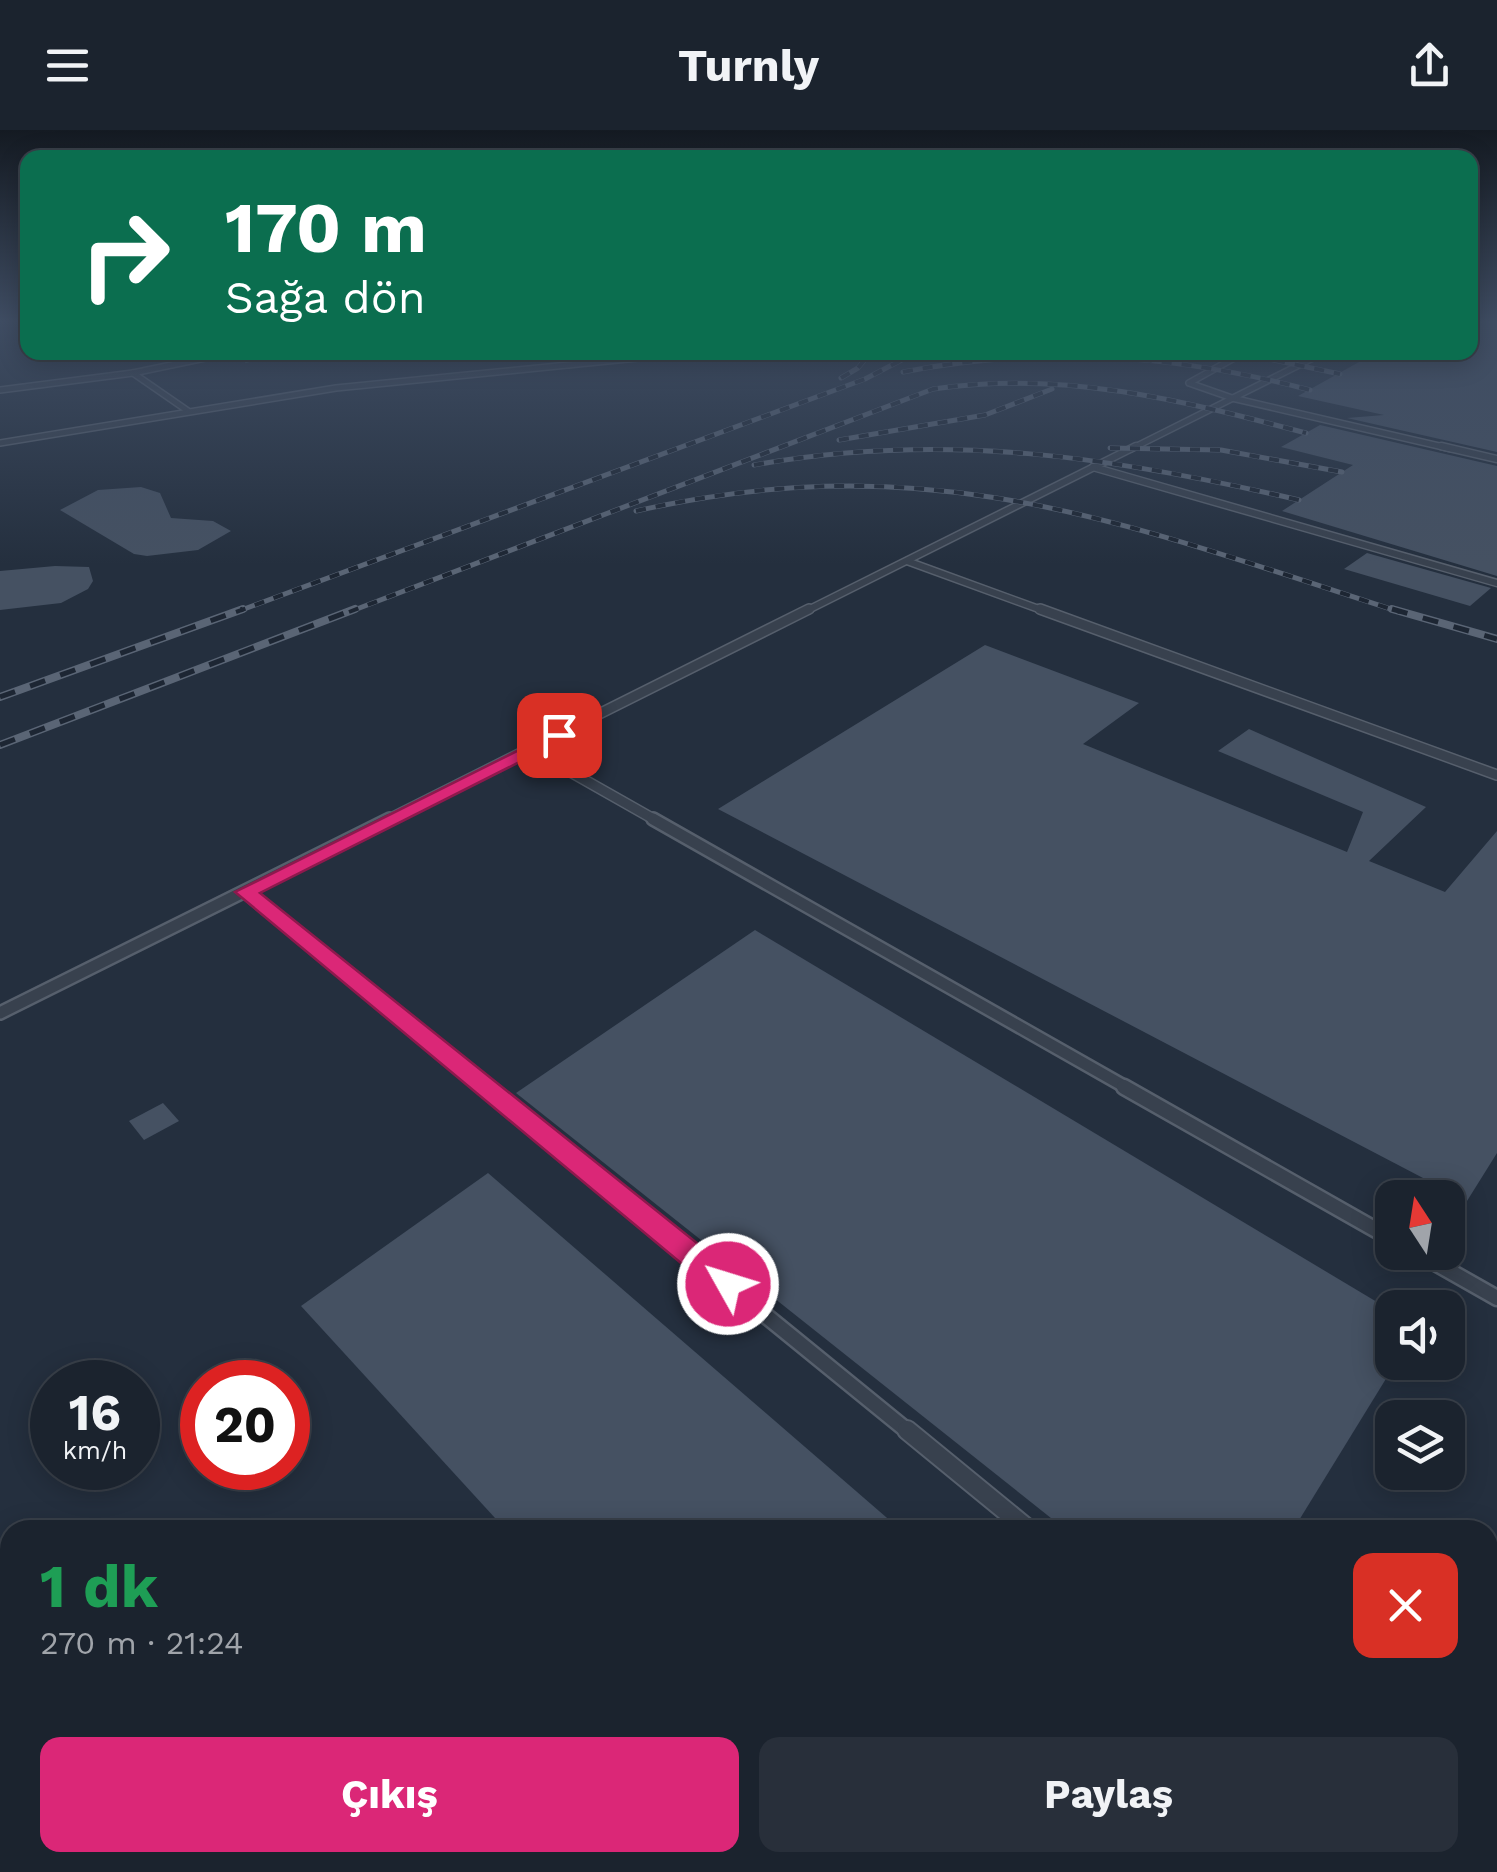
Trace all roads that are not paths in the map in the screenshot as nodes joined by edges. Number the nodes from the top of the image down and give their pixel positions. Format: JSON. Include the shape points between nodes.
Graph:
{"nodes":[{"id":1,"x":174,"y":401,"type":"edge"},
{"id":2,"x":255,"y":401,"type":"edge"},
{"id":3,"x":1225,"y":401,"type":"edge"},
{"id":4,"x":1246,"y":401,"type":"edge"},
{"id":5,"x":188,"y":411,"type":"junction"},
{"id":6,"x":0,"y":443,"type":"edge"},
{"id":7,"x":1497,"y":460,"type":"edge"},
{"id":8,"x":1094,"y":467,"type":"junction"},
{"id":9,"x":907,"y":561,"type":"junction"},
{"id":10,"x":1497,"y":583,"type":"edge"},
{"id":11,"x":530,"y":749,"type":"junction"},
{"id":12,"x":1497,"y":775,"type":"edge"},
{"id":13,"x":246,"y":892,"type":"junction"},
{"id":14,"x":0,"y":1014,"type":"edge"},
{"id":15,"x":1375,"y":1229,"type":"edge"},
{"id":16,"x":1448,"y":1270,"type":"edge"},
{"id":17,"x":1497,"y":1298,"type":"edge"},
{"id":18,"x":1016,"y":1520,"type":"edge"}],
"edges":[{"from":1,"to":5,"type":"lane"},
{"from":2,"to":5,"type":"lane"},
{"from":3,"to":8,"type":"lane"},
{"from":4,"to":7,"type":"lane"},
{"from":5,"to":6,"type":"lane"},
{"from":8,"to":9,"type":"lane"},
{"from":8,"to":10,"type":"lane"},
{"from":9,"to":11,"type":"lane"},
{"from":9,"to":12,"type":"lane"},
{"from":11,"to":13,"type":"lane"},
{"from":11,"to":15,"type":"lane"},
{"from":13,"to":14,"type":"lane"},
{"from":13,"to":18,"type":"lane"},
{"from":16,"to":17,"type":"lane"}]}
